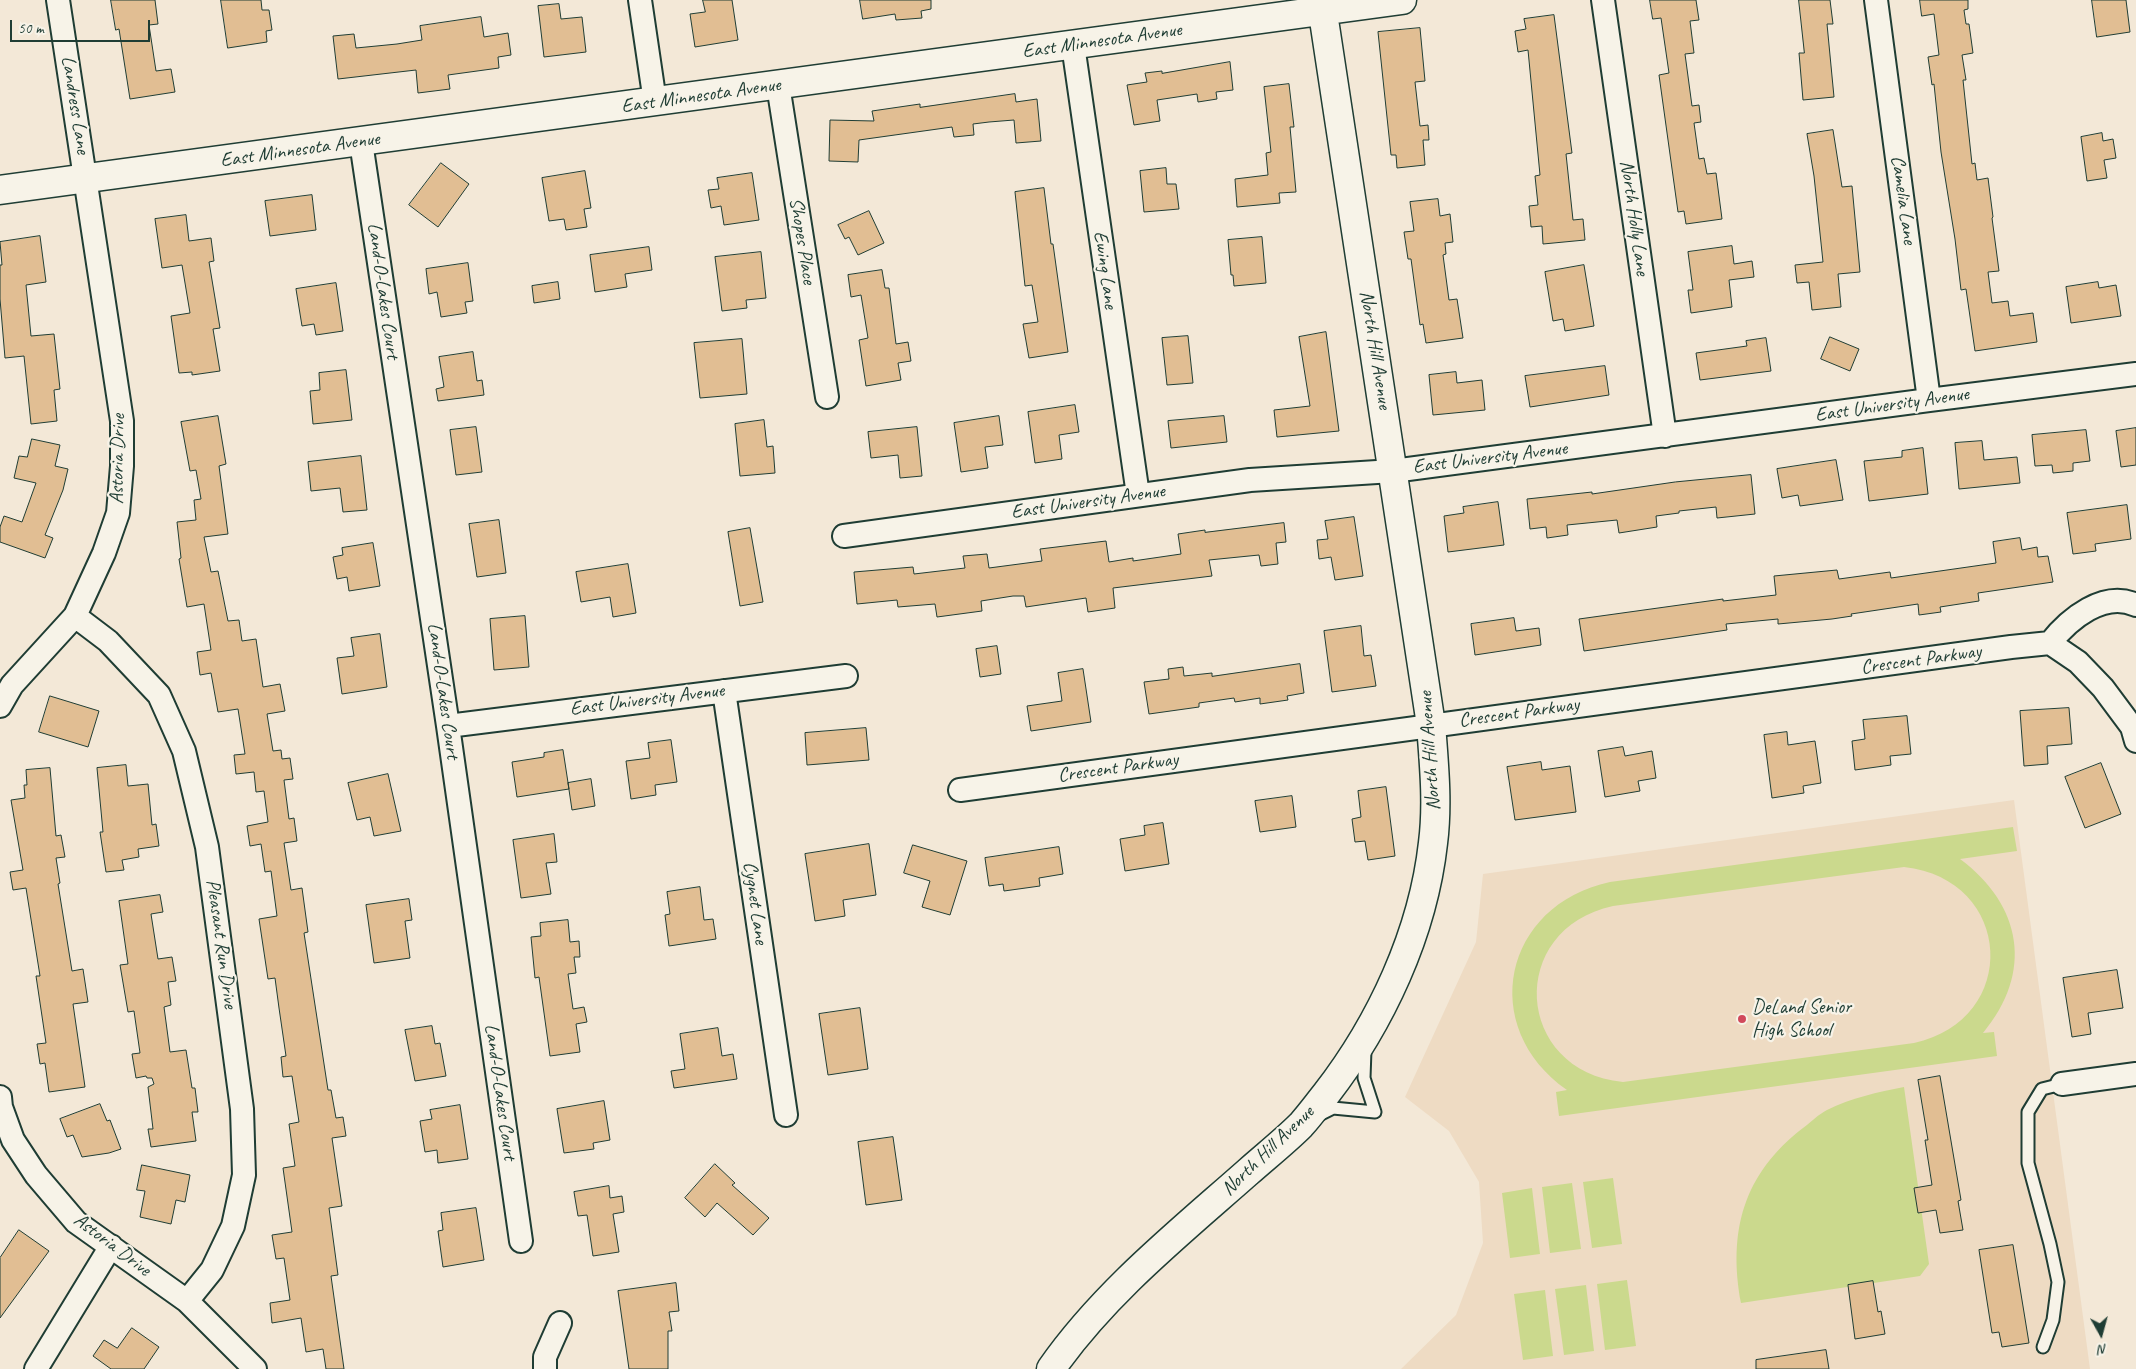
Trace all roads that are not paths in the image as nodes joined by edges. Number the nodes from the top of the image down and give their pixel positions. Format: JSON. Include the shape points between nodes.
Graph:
{"nodes":[{"id":1,"x":58,"y":0,"type":"edge"},
{"id":2,"x":640,"y":0,"type":"edge"},
{"id":3,"x":1402,"y":0,"type":"edge"},
{"id":4,"x":1603,"y":0,"type":"edge"},
{"id":5,"x":1876,"y":0,"type":"edge"},
{"id":6,"x":1322,"y":5,"type":"edge"},
{"id":7,"x":1073,"y":45,"type":"junction"},
{"id":8,"x":778,"y":85,"type":"junction"},
{"id":9,"x":655,"y":102,"type":"junction"},
{"id":10,"x":362,"y":142,"type":"junction"},
{"id":11,"x":87,"y":180,"type":"junction"},
{"id":12,"x":0,"y":190,"type":"edge"},
{"id":13,"x":2136,"y":374,"type":"edge"},
{"id":14,"x":826,"y":397,"type":"dead end"},
{"id":15,"x":1929,"y":400,"type":"junction"},
{"id":16,"x":1665,"y":436,"type":"junction"},
{"id":17,"x":1393,"y":471,"type":"junction"},
{"id":18,"x":1138,"y":495,"type":"junction"},
{"id":19,"x":844,"y":536,"type":"dead end"},
{"id":20,"x":2136,"y":605,"type":"edge"},
{"id":21,"x":75,"y":616,"type":"junction"},
{"id":22,"x":2050,"y":643,"type":"junction"},
{"id":23,"x":846,"y":676,"type":"dead end"},
{"id":24,"x":6,"y":680,"type":"edge"},
{"id":25,"x":724,"y":690,"type":"junction"},
{"id":26,"x":0,"y":706,"type":"edge"},
{"id":27,"x":1432,"y":725,"type":"junction"},
{"id":28,"x":448,"y":726,"type":"junction"},
{"id":29,"x":2134,"y":727,"type":"edge"},
{"id":30,"x":960,"y":790,"type":"dead end"},
{"id":31,"x":1366,"y":1033,"type":"junction"},
{"id":32,"x":2136,"y":1074,"type":"edge"},
{"id":33,"x":2062,"y":1084,"type":"joint"},
{"id":34,"x":0,"y":1097,"type":"edge"},
{"id":35,"x":786,"y":1115,"type":"dead end"},
{"id":36,"x":1302,"y":1124,"type":"junction"},
{"id":37,"x":521,"y":1241,"type":"dead end"},
{"id":38,"x":111,"y":1246,"type":"junction"},
{"id":39,"x":187,"y":1301,"type":"junction"},
{"id":40,"x":560,"y":1323,"type":"dead end"},
{"id":41,"x":2043,"y":1347,"type":"dead end"},
{"id":42,"x":36,"y":1369,"type":"edge"},
{"id":43,"x":255,"y":1369,"type":"edge"},
{"id":44,"x":544,"y":1369,"type":"edge"},
{"id":45,"x":1051,"y":1369,"type":"edge"}],
"edges":[{"from":1,"to":11,"type":"street","name":"Landress Lane"},
{"from":2,"to":9,"type":"street"},
{"from":3,"to":6,"type":"street","name":"East Minnesota Avenue"},
{"from":4,"to":16,"type":"street","name":"North Holly Lane"},
{"from":5,"to":15,"type":"street","name":"Camelia Lane"},
{"from":6,"to":7,"type":"street","name":"East Minnesota Avenue"},
{"from":6,"to":17,"type":"street","name":"North Hill Avenue"},
{"from":7,"to":8,"type":"street","name":"East Minnesota Avenue"},
{"from":7,"to":18,"type":"street","name":"Ewing Lane"},
{"from":8,"to":9,"type":"street","name":"East Minnesota Avenue"},
{"from":8,"to":14,"type":"street","name":"Shopes Place"},
{"from":9,"to":10,"type":"street","name":"East Minnesota Avenue"},
{"from":10,"to":11,"type":"street","name":"East Minnesota Avenue"},
{"from":10,"to":28,"type":"street","name":"Land-O-Lakes Court"},
{"from":11,"to":12,"type":"street","name":"East Minnesota Avenue"},
{"from":11,"to":21,"type":"street","name":"Astoria Drive","via":[[122,421],[122,466],[118,513]]},
{"from":13,"to":15,"type":"street","name":"East University Avenue"},
{"from":15,"to":16,"type":"street","name":"East University Avenue"},
{"from":16,"to":17,"type":"street","name":"East University Avenue"},
{"from":17,"to":18,"type":"street","name":"East University Avenue","via":[[1250,480]]},
{"from":17,"to":27,"type":"street","name":"North Hill Avenue"},
{"from":18,"to":19,"type":"street","name":"East University Avenue"},
{"from":20,"to":22,"type":"street","via":[[2127,601],[2102,603],[2062,628]]},
{"from":21,"to":24,"type":"street","name":"Astoria Drive"},
{"from":21,"to":39,"type":"street","name":"Pleasant Run Drive","via":[[108,640],[159,696],[184,752],[207,847],[242,1109],[244,1175],[233,1226],[212,1270]]},
{"from":22,"to":27,"type":"street","name":"Crescent Parkway"},
{"from":22,"to":29,"type":"street","via":[[2078,662]]},
{"from":23,"to":25,"type":"street","name":"East University Avenue"},
{"from":24,"to":26,"type":"street","name":"Astoria Drive"},
{"from":25,"to":28,"type":"street","name":"East University Avenue"},
{"from":25,"to":35,"type":"street","name":"Cygnet Lane"},
{"from":27,"to":30,"type":"street","name":"Crescent Parkway"},
{"from":27,"to":31,"type":"street","name":"North Hill Avenue","via":[[1436,787],[1433,843],[1423,903],[1396,975]]},
{"from":28,"to":37,"type":"street","name":"Land-O-Lakes Court"},
{"from":31,"to":36,"type":"street","name":"North Hill Avenue","via":[[1345,1069]]},
{"from":31,"to":36,"type":"lane","via":[[1364,1078],[1375,1112],[1333,1108]]},
{"from":32,"to":33,"type":"street"},
{"from":33,"to":41,"type":"lane","via":[[2042,1089],[2028,1112],[2028,1163],[2058,1282],[2053,1320]]},
{"from":34,"to":38,"type":"street","name":"Astoria Drive","via":[[13,1140],[36,1175],[76,1222]]},
{"from":36,"to":45,"type":"street","name":"North Hill Avenue","via":[[1156,1253],[1100,1308]]},
{"from":38,"to":39,"type":"street","name":"Astoria Drive"},
{"from":38,"to":42,"type":"street"},
{"from":39,"to":43,"type":"street","name":"Astoria Drive"},
{"from":40,"to":44,"type":"street","via":[[545,1358]]}]}
